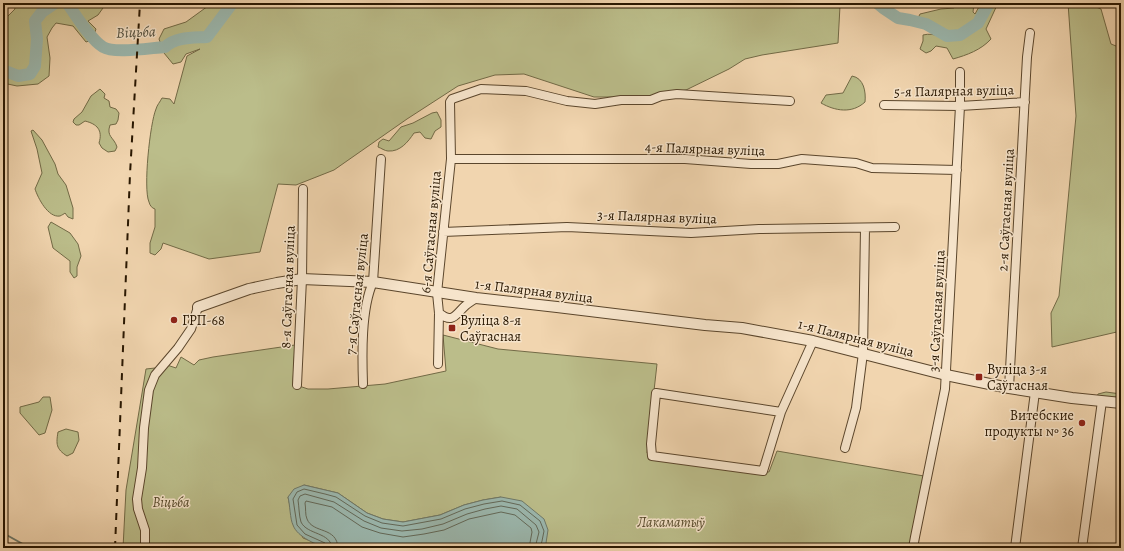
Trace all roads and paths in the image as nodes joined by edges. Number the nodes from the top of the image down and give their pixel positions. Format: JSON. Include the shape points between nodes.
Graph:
{"nodes":[{"id":1,"x":1030,"y":33,"type":"dead end"},
{"id":2,"x":960,"y":72,"type":"dead end"},
{"id":3,"x":790,"y":101,"type":"dead end"},
{"id":4,"x":1025,"y":102,"type":"junction"},
{"id":5,"x":884,"y":104,"type":"dead end"},
{"id":6,"x":960,"y":106,"type":"junction"},
{"id":7,"x":382,"y":159,"type":"dead end"},
{"id":8,"x":451,"y":159,"type":"junction"},
{"id":9,"x":957,"y":170,"type":"junction"},
{"id":10,"x":303,"y":189,"type":"dead end"},
{"id":11,"x":895,"y":227,"type":"dead end"},
{"id":12,"x":865,"y":228,"type":"junction"},
{"id":13,"x":443,"y":232,"type":"junction"},
{"id":14,"x":302,"y":280,"type":"junction"},
{"id":15,"x":373,"y":282,"type":"junction"},
{"id":16,"x":437,"y":293,"type":"junction"},
{"id":17,"x":476,"y":298,"type":"junction"},
{"id":18,"x":198,"y":308,"type":"joint"},
{"id":19,"x":439,"y":313,"type":"junction"},
{"id":20,"x":813,"y":340,"type":"junction"},
{"id":21,"x":863,"y":353,"type":"junction"},
{"id":22,"x":438,"y":364,"type":"dead end"},
{"id":23,"x":946,"y":375,"type":"junction"},
{"id":24,"x":363,"y":384,"type":"dead end"},
{"id":25,"x":297,"y":385,"type":"dead end"},
{"id":26,"x":1009,"y":388,"type":"junction"},
{"id":27,"x":1035,"y":392,"type":"junction"},
{"id":28,"x":1102,"y":401,"type":"junction"},
{"id":29,"x":1121,"y":403,"type":"edge"},
{"id":30,"x":781,"y":412,"type":"junction"},
{"id":31,"x":845,"y":448,"type":"dead end"},
{"id":32,"x":145,"y":548,"type":"edge"},
{"id":33,"x":913,"y":548,"type":"edge"},
{"id":34,"x":1016,"y":548,"type":"edge"},
{"id":35,"x":1082,"y":548,"type":"edge"}],
"edges":[{"from":1,"to":4,"type":"street","name":"2-я Саўгасная вуліца"},
{"from":2,"to":6,"type":"street","name":"3-я Саўгасная вуліца"},
{"from":3,"to":8,"type":"street","name":"6-я Саўгасная вуліца","via":[[677,94],[651,100],[621,100],[595,104],[526,92],[481,89],[457,96],[450,102]]},
{"from":4,"to":6,"type":"street","name":"5-я Палярная вуліца"},
{"from":4,"to":26,"type":"street","name":"2-я Саўгасная вуліца"},
{"from":5,"to":6,"type":"street","name":"5-я Палярная вуліца"},
{"from":6,"to":9,"type":"street","name":"3-я Саўгасная вуліца"},
{"from":7,"to":15,"type":"street","name":"7-я Саўгасная вуліца"},
{"from":8,"to":9,"type":"street","name":"4-я Палярная вуліца","via":[[685,159],[778,164],[802,159],[872,168]]},
{"from":8,"to":13,"type":"street","name":"6-я Саўгасная вуліца"},
{"from":9,"to":23,"type":"street","name":"3-я Саўгасная вуліца"},
{"from":10,"to":14,"type":"street","name":"8-я Саўгасная вуліца"},
{"from":11,"to":12,"type":"street","name":"3-я Палярная вуліца"},
{"from":12,"to":13,"type":"street","name":"3-я Палярная вуліца","via":[[760,229],[691,234],[567,227]]},
{"from":12,"to":21,"type":"street"},
{"from":13,"to":16,"type":"street","name":"6-я Саўгасная вуліца"},
{"from":14,"to":15,"type":"street","name":"1-я Палярная вуліца"},
{"from":14,"to":18,"type":"street","name":"1-я Палярная вуліца","via":[[249,289]]},
{"from":14,"to":25,"type":"street","name":"8-я Саўгасная вуліца"},
{"from":15,"to":16,"type":"street","name":"1-я Палярная вуліца"},
{"from":15,"to":24,"type":"street","name":"7-я Саўгасная вуліца","via":[[368,293],[362,346]]},
{"from":16,"to":17,"type":"street","name":"1-я Палярная вуліца"},
{"from":16,"to":19,"type":"street","name":"6-я Саўгасная вуліца"},
{"from":17,"to":19,"type":"street","via":[[457,316],[445,318]]},
{"from":17,"to":20,"type":"street","name":"1-я Палярная вуліца","via":[[742,328]]},
{"from":18,"to":32,"type":"street","name":"1-я Палярная вуліца","via":[[191,329],[155,374],[149,390],[137,499],[145,530]]},
{"from":19,"to":22,"type":"street","name":"6-я Саўгасная вуліца"},
{"from":20,"to":21,"type":"street","name":"1-я Палярная вуліца"},
{"from":20,"to":30,"type":"street"},
{"from":21,"to":23,"type":"street","name":"1-я Палярная вуліца"},
{"from":21,"to":31,"type":"street","via":[[856,408]]},
{"from":23,"to":26,"type":"street","name":"1-я Палярная вуліца"},
{"from":23,"to":33,"type":"street","name":"3-я Саўгасная вуліца"},
{"from":26,"to":27,"type":"street","name":"1-я Палярная вуліца"},
{"from":27,"to":28,"type":"street","name":"1-я Палярная вуліца"},
{"from":27,"to":34,"type":"street"},
{"from":28,"to":29,"type":"street","name":"1-я Палярная вуліца"},
{"from":28,"to":35,"type":"street"},
{"from":30,"to":30,"type":"street","via":[[656,393],[652,456],[763,471]]}]}
